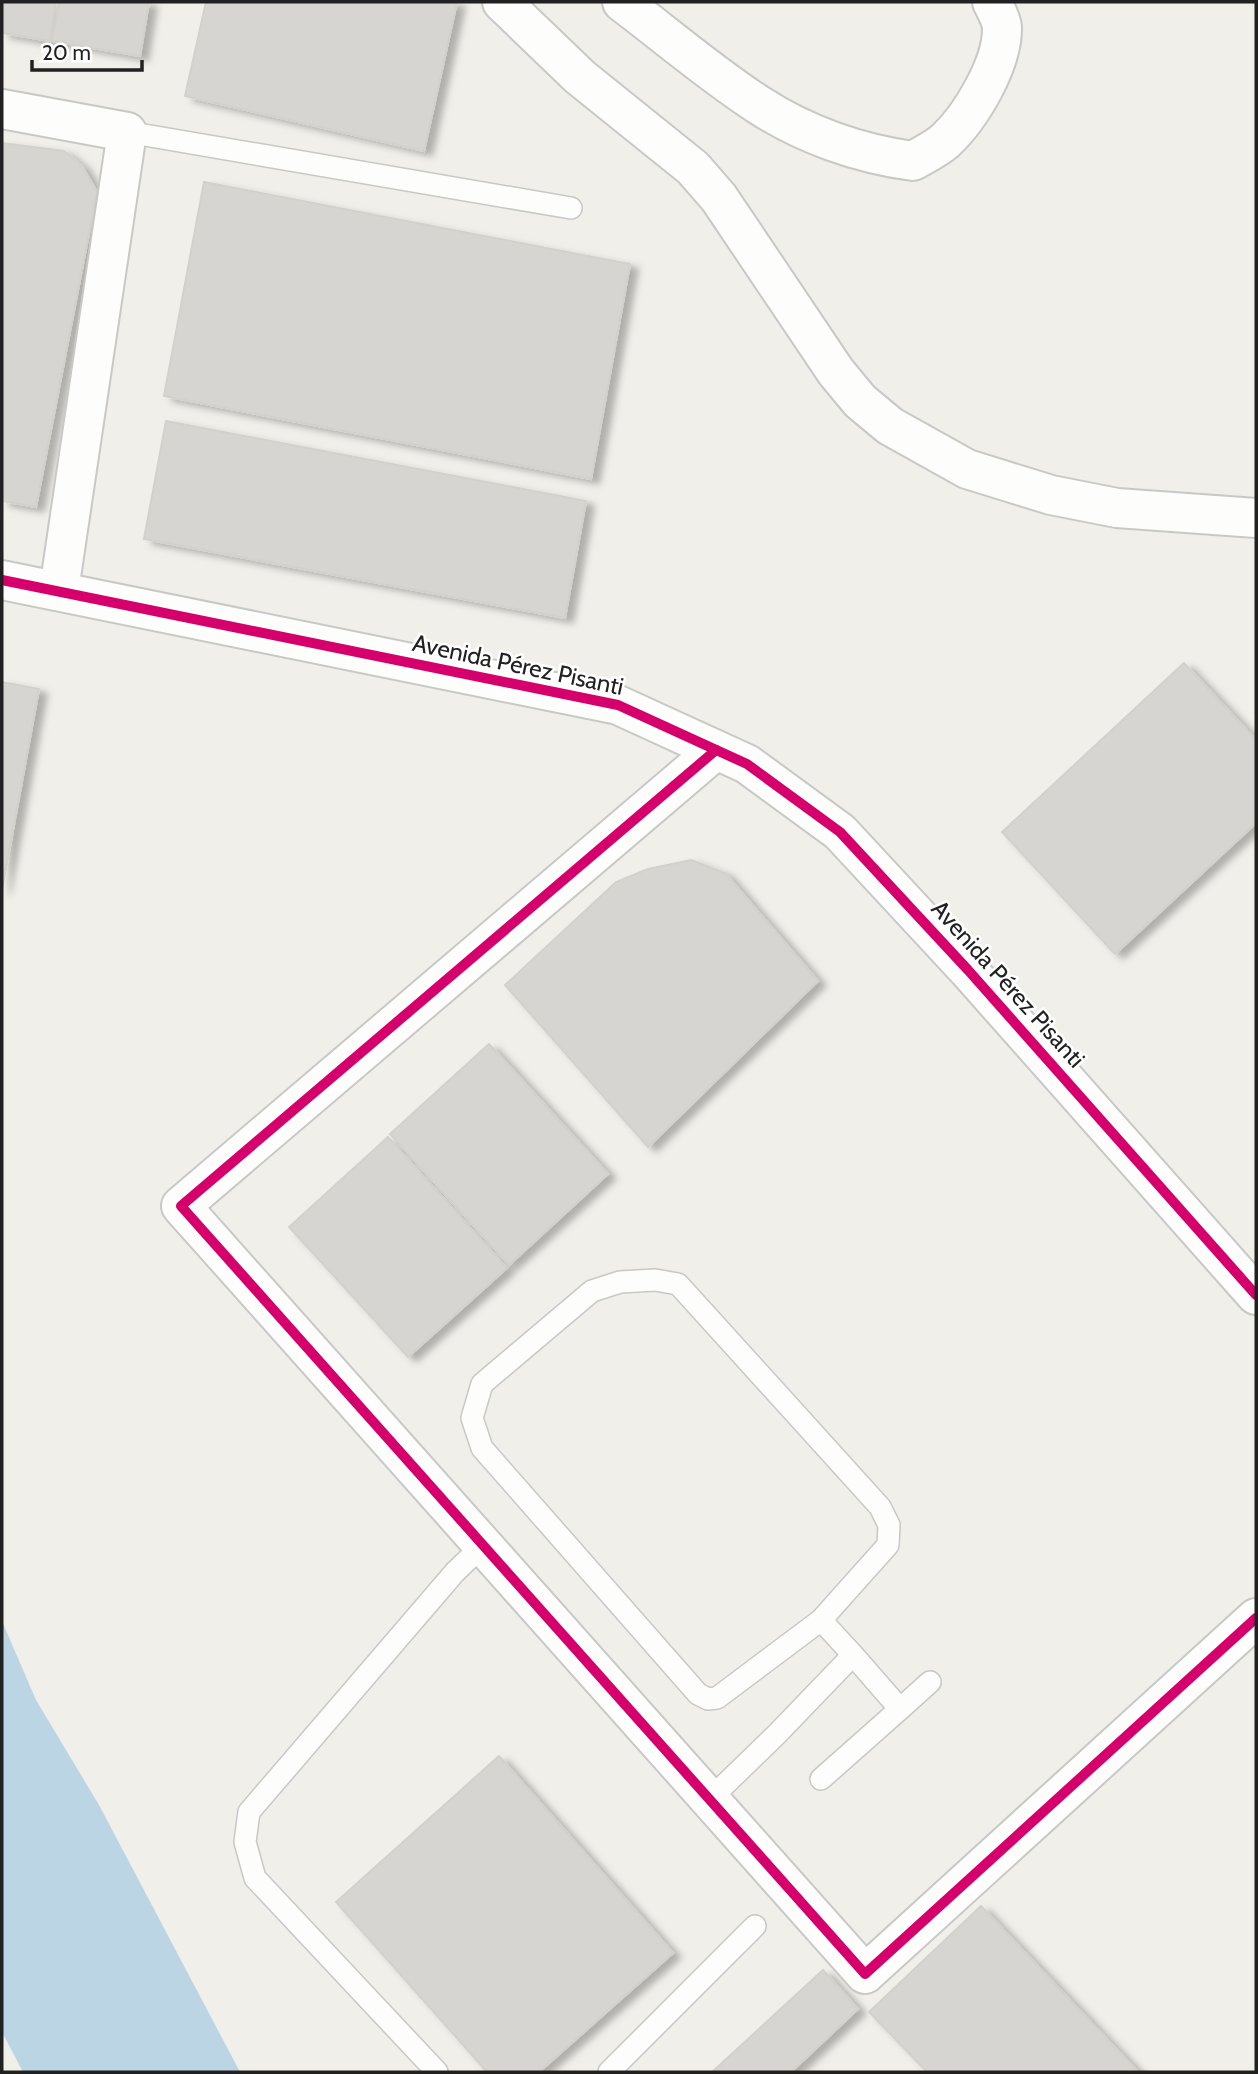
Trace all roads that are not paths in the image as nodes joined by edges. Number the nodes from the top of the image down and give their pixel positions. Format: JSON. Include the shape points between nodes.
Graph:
{"nodes":[{"id":1,"x":502,"y":2,"type":"edge"},
{"id":2,"x":622,"y":2,"type":"edge"},
{"id":3,"x":992,"y":2,"type":"edge"},
{"id":4,"x":2,"y":109,"type":"edge"},
{"id":5,"x":127,"y":132,"type":"junction"},
{"id":6,"x":571,"y":208,"type":"dead end"},
{"id":7,"x":1256,"y":518,"type":"edge"},
{"id":8,"x":2,"y":580,"type":"edge"},
{"id":9,"x":59,"y":590,"type":"junction"},
{"id":10,"x":716,"y":750,"type":"junction"},
{"id":11,"x":1256,"y":1295,"type":"edge"},
{"id":12,"x":483,"y":1545,"type":"junction"},
{"id":13,"x":1256,"y":1618,"type":"edge"},
{"id":14,"x":821,"y":1620,"type":"junction"},
{"id":15,"x":853,"y":1655,"type":"junction"},
{"id":16,"x":930,"y":1682,"type":"dead end"},
{"id":17,"x":900,"y":1709,"type":"junction"},
{"id":18,"x":821,"y":1779,"type":"dead end"},
{"id":19,"x":710,"y":1799,"type":"junction"},
{"id":20,"x":755,"y":1926,"type":"dead end"},
{"id":21,"x":438,"y":2072,"type":"edge"},
{"id":22,"x":608,"y":2072,"type":"edge"}],
"edges":[{"from":1,"to":7,"type":"street","via":[[580,77],[693,169],[719,198],[836,372],[860,401],[890,426],[967,469],[1051,495],[1117,508]]},
{"from":2,"to":3,"type":"street","via":[[760,105],[809,132],[877,156],[913,161],[944,141],[972,109],[990,74],[1001,49],[1002,24]]},
{"from":4,"to":5,"type":"street"},
{"from":5,"to":6,"type":"lane"},
{"from":5,"to":9,"type":"street"},
{"from":8,"to":9,"type":"street","name":"Avenida Pérez Pisanti"},
{"from":9,"to":10,"type":"street","name":"Avenida Pérez Pisanti","via":[[618,705]]},
{"from":10,"to":11,"type":"street","name":"Avenida Pérez Pisanti","via":[[747,764],[840,832]]},
{"from":10,"to":12,"type":"street","via":[[181,1206]]},
{"from":12,"to":19,"type":"street"},
{"from":12,"to":21,"type":"lane","via":[[249,1812],[245,1842],[255,1878]]},
{"from":13,"to":19,"type":"street","via":[[865,1974]]},
{"from":14,"to":14,"type":"lane","via":[[888,1545],[889,1525],[880,1507],[678,1284],[620,1282],[593,1291],[482,1384],[472,1418],[482,1448],[698,1694],[717,1698]]},
{"from":14,"to":15,"type":"lane"},
{"from":15,"to":17,"type":"lane"},
{"from":15,"to":19,"type":"lane"},
{"from":16,"to":17,"type":"lane"},
{"from":17,"to":18,"type":"lane"},
{"from":20,"to":22,"type":"lane"}]}
